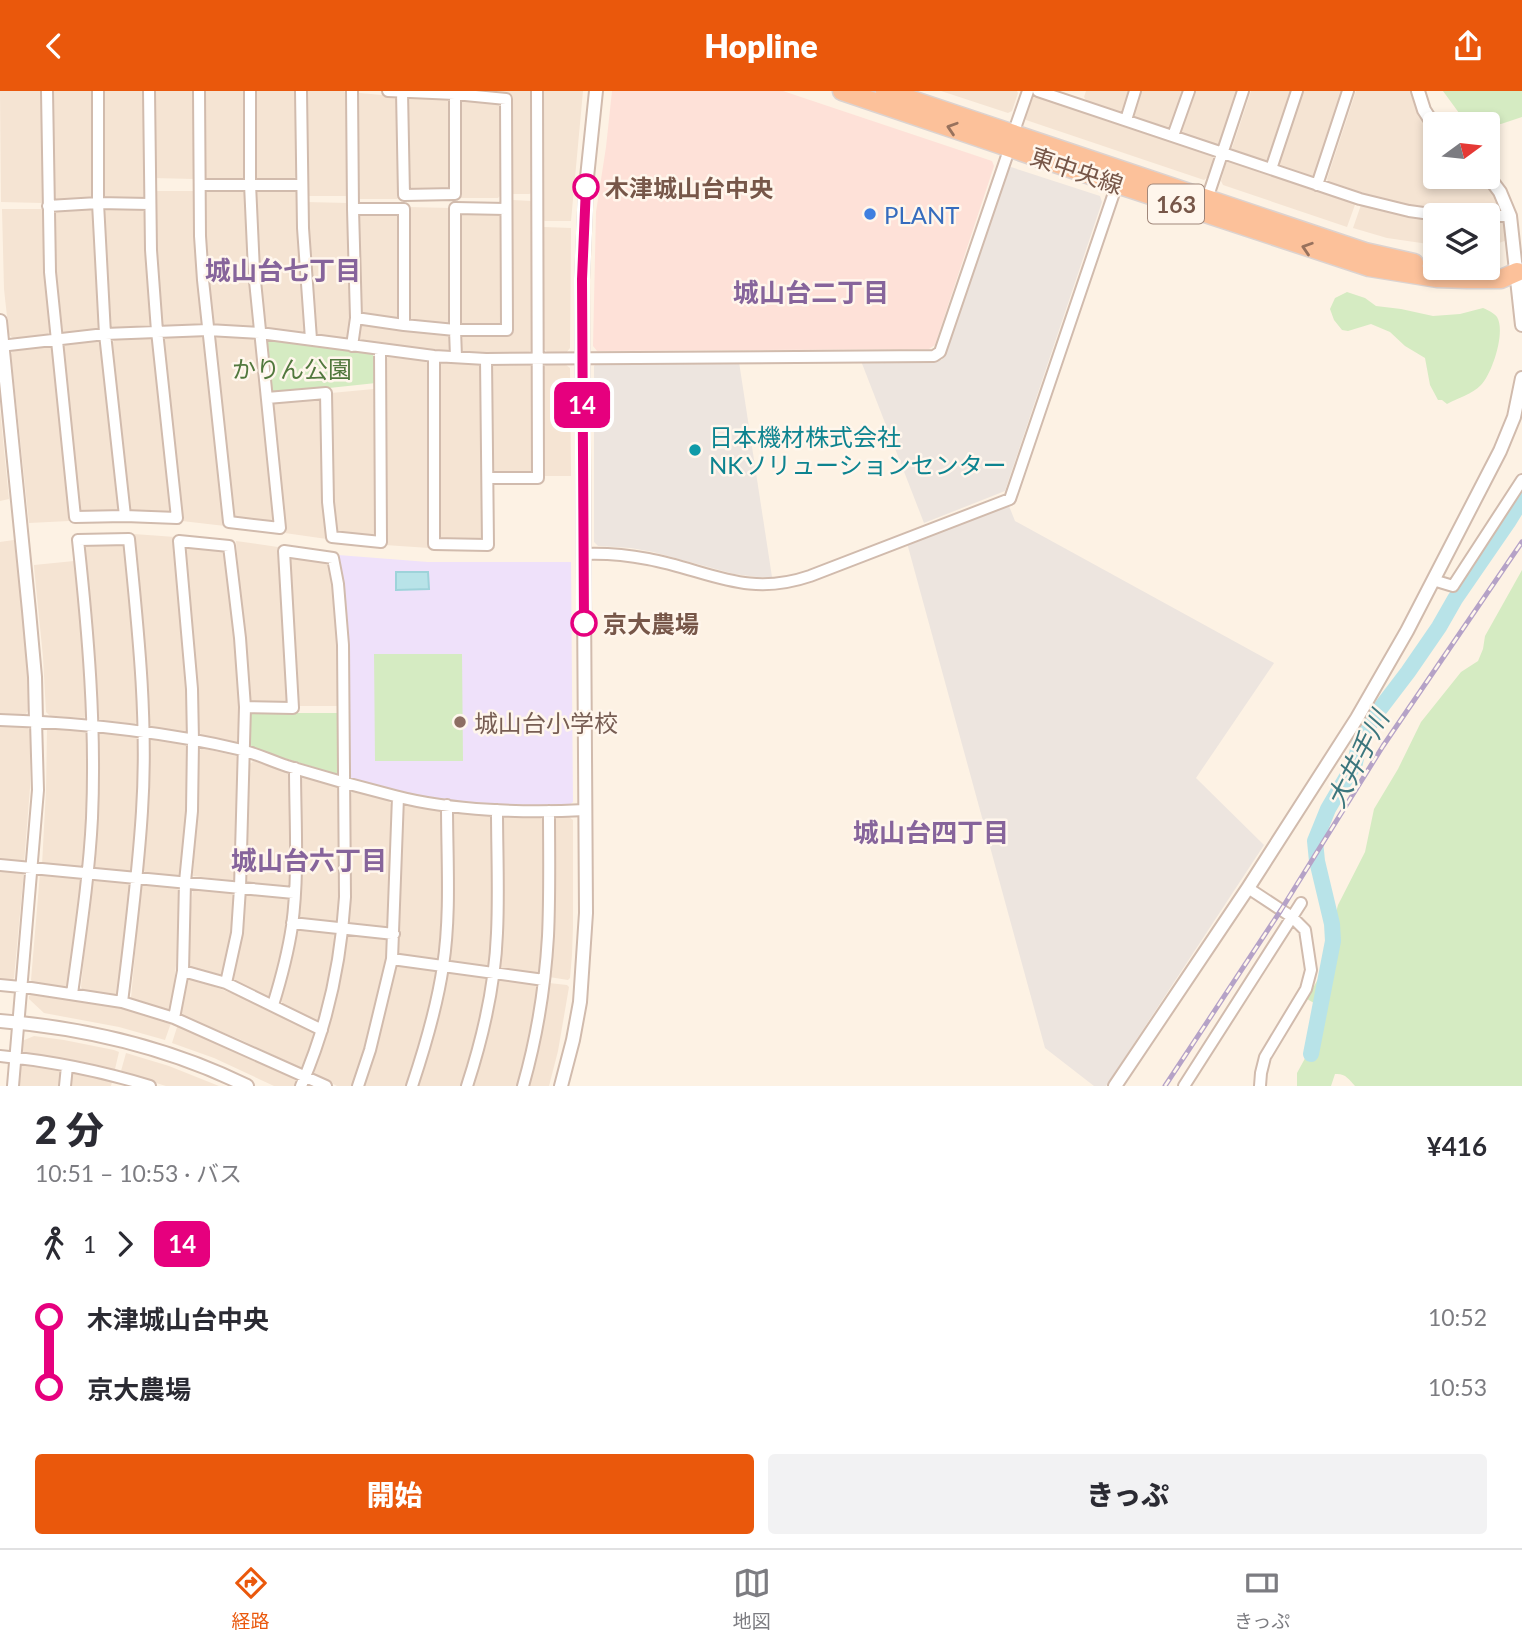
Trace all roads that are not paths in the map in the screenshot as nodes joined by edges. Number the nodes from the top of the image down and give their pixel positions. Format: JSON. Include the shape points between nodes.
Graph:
{"nodes":[{"id":1,"x":47,"y":91,"type":"edge"},
{"id":2,"x":98,"y":91,"type":"edge"},
{"id":3,"x":149,"y":91,"type":"edge"},
{"id":4,"x":200,"y":91,"type":"edge"},
{"id":5,"x":250,"y":91,"type":"edge"},
{"id":6,"x":301,"y":91,"type":"edge"},
{"id":7,"x":352,"y":91,"type":"edge"},
{"id":8,"x":388,"y":91,"type":"edge"},
{"id":9,"x":537,"y":91,"type":"edge"},
{"id":10,"x":596,"y":91,"type":"edge"},
{"id":11,"x":842,"y":91,"type":"edge"},
{"id":12,"x":885,"y":91,"type":"edge"},
{"id":13,"x":1028,"y":91,"type":"edge"},
{"id":14,"x":1038,"y":91,"type":"edge"},
{"id":15,"x":1082,"y":91,"type":"edge"},
{"id":16,"x":1135,"y":91,"type":"edge"},
{"id":17,"x":1189,"y":91,"type":"edge"},
{"id":18,"x":1243,"y":91,"type":"edge"},
{"id":19,"x":1297,"y":91,"type":"edge"},
{"id":20,"x":1348,"y":91,"type":"edge"},
{"id":21,"x":1418,"y":91,"type":"edge"},
{"id":22,"x":402,"y":92,"type":"edge"},
{"id":23,"x":455,"y":94,"type":"junction"},
{"id":24,"x":1077,"y":104,"type":"junction"},
{"id":25,"x":1425,"y":112,"type":"edge"},
{"id":26,"x":1126,"y":120,"type":"junction"},
{"id":27,"x":1173,"y":136,"type":"junction"},
{"id":28,"x":1012,"y":141,"type":"junction"},
{"id":29,"x":1224,"y":153,"type":"junction"},
{"id":30,"x":1271,"y":169,"type":"junction"},
{"id":31,"x":250,"y":184,"type":"junction"},
{"id":32,"x":1117,"y":184,"type":"junction"},
{"id":33,"x":200,"y":185,"type":"junction"},
{"id":34,"x":302,"y":185,"type":"junction"},
{"id":35,"x":1317,"y":185,"type":"junction"},
{"id":36,"x":1498,"y":189,"type":"edge"},
{"id":37,"x":1207,"y":199,"type":"junction"},
{"id":38,"x":98,"y":204,"type":"junction"},
{"id":39,"x":149,"y":204,"type":"junction"},
{"id":40,"x":48,"y":206,"type":"junction"},
{"id":41,"x":353,"y":209,"type":"junction"},
{"id":42,"x":506,"y":209,"type":"junction"},
{"id":43,"x":1423,"y":213,"type":"edge"},
{"id":44,"x":1500,"y":216,"type":"edge"},
{"id":45,"x":1510,"y":216,"type":"junction"},
{"id":46,"x":1423,"y":265,"type":"edge"},
{"id":47,"x":1500,"y":270,"type":"edge"},
{"id":48,"x":1520,"y":272,"type":"edge"},
{"id":49,"x":356,"y":318,"type":"junction"},
{"id":50,"x":0,"y":321,"type":"edge"},
{"id":51,"x":404,"y":325,"type":"junction"},
{"id":52,"x":1522,"y":325,"type":"edge"},
{"id":53,"x":208,"y":330,"type":"junction"},
{"id":54,"x":455,"y":330,"type":"junction"},
{"id":55,"x":157,"y":331,"type":"junction"},
{"id":56,"x":260,"y":333,"type":"junction"},
{"id":57,"x":105,"y":334,"type":"junction"},
{"id":58,"x":56,"y":339,"type":"junction"},
{"id":59,"x":311,"y":339,"type":"junction"},
{"id":60,"x":352,"y":345,"type":"junction"},
{"id":61,"x":1,"y":346,"type":"edge"},
{"id":62,"x":380,"y":350,"type":"junction"},
{"id":63,"x":433,"y":356,"type":"junction"},
{"id":64,"x":456,"y":357,"type":"junction"},
{"id":65,"x":486,"y":359,"type":"junction"},
{"id":66,"x":538,"y":359,"type":"junction"},
{"id":67,"x":582,"y":359,"type":"junction"},
{"id":68,"x":1522,"y":378,"type":"edge"},
{"id":69,"x":267,"y":398,"type":"junction"},
{"id":70,"x":488,"y":478,"type":"junction"},
{"id":71,"x":1522,"y":480,"type":"edge"},
{"id":72,"x":125,"y":516,"type":"junction"},
{"id":73,"x":583,"y":554,"type":"junction"},
{"id":74,"x":1433,"y":580,"type":"junction"},
{"id":75,"x":245,"y":708,"type":"junction"},
{"id":76,"x":0,"y":720,"type":"edge"},
{"id":77,"x":36,"y":722,"type":"junction"},
{"id":78,"x":92,"y":725,"type":"junction"},
{"id":79,"x":143,"y":733,"type":"junction"},
{"id":80,"x":193,"y":741,"type":"junction"},
{"id":81,"x":245,"y":751,"type":"junction"},
{"id":82,"x":295,"y":768,"type":"junction"},
{"id":83,"x":345,"y":782,"type":"junction"},
{"id":84,"x":398,"y":797,"type":"junction"},
{"id":85,"x":447,"y":805,"type":"junction"},
{"id":86,"x":497,"y":810,"type":"junction"},
{"id":87,"x":585,"y":810,"type":"junction"},
{"id":88,"x":549,"y":811,"type":"junction"},
{"id":89,"x":0,"y":865,"type":"edge"},
{"id":90,"x":33,"y":868,"type":"junction"},
{"id":91,"x":88,"y":873,"type":"junction"},
{"id":92,"x":136,"y":878,"type":"junction"},
{"id":93,"x":186,"y":882,"type":"junction"},
{"id":94,"x":240,"y":888,"type":"junction"},
{"id":95,"x":1248,"y":888,"type":"junction"},
{"id":96,"x":294,"y":893,"type":"junction"},
{"id":97,"x":1301,"y":903,"type":"dead end"},
{"id":98,"x":1292,"y":917,"type":"junction"},
{"id":99,"x":292,"y":923,"type":"junction"},
{"id":100,"x":344,"y":928,"type":"junction"},
{"id":101,"x":394,"y":933,"type":"junction"},
{"id":102,"x":392,"y":959,"type":"junction"},
{"id":103,"x":443,"y":966,"type":"junction"},
{"id":104,"x":183,"y":971,"type":"junction"},
{"id":105,"x":493,"y":973,"type":"junction"},
{"id":106,"x":544,"y":980,"type":"junction"},
{"id":107,"x":226,"y":983,"type":"junction"},
{"id":108,"x":0,"y":985,"type":"edge"},
{"id":109,"x":22,"y":987,"type":"junction"},
{"id":110,"x":72,"y":994,"type":"junction"},
{"id":111,"x":122,"y":1002,"type":"junction"},
{"id":112,"x":273,"y":1005,"type":"junction"},
{"id":113,"x":174,"y":1018,"type":"junction"},
{"id":114,"x":0,"y":1021,"type":"edge"},
{"id":115,"x":19,"y":1023,"type":"junction"},
{"id":116,"x":322,"y":1030,"type":"junction"},
{"id":117,"x":0,"y":1056,"type":"edge"},
{"id":118,"x":15,"y":1058,"type":"junction"},
{"id":119,"x":67,"y":1066,"type":"junction"},
{"id":120,"x":117,"y":1081,"type":"edge"},
{"id":121,"x":304,"y":1081,"type":"edge"},
{"id":122,"x":12,"y":1086,"type":"edge"},
{"id":123,"x":65,"y":1086,"type":"edge"},
{"id":124,"x":150,"y":1086,"type":"edge"},
{"id":125,"x":247,"y":1086,"type":"edge"},
{"id":126,"x":326,"y":1086,"type":"edge"},
{"id":127,"x":358,"y":1086,"type":"edge"},
{"id":128,"x":412,"y":1086,"type":"edge"},
{"id":129,"x":467,"y":1086,"type":"edge"},
{"id":130,"x":523,"y":1086,"type":"edge"},
{"id":131,"x":561,"y":1086,"type":"edge"},
{"id":132,"x":1115,"y":1086,"type":"edge"},
{"id":133,"x":1184,"y":1086,"type":"edge"},
{"id":134,"x":1260,"y":1086,"type":"edge"}],
"edges":[{"from":1,"to":40,"type":"street"},
{"from":2,"to":38,"type":"street"},
{"from":3,"to":39,"type":"street"},
{"from":4,"to":33,"type":"street"},
{"from":5,"to":31,"type":"street"},
{"from":6,"to":34,"type":"street"},
{"from":7,"to":41,"type":"street"},
{"from":8,"to":22,"type":"street"},
{"from":9,"to":66,"type":"street"},
{"from":10,"to":67,"type":"street","via":[[582,252]]},
{"from":28,"to":11,"type":"highway","name":"東中央線","number":"163","one_way":true},
{"from":12,"to":28,"type":"highway","name":"東中央線","number":"163"},
{"from":13,"to":28,"type":"street"},
{"from":14,"to":24,"type":"street"},
{"from":15,"to":24,"type":"street"},
{"from":16,"to":26,"type":"street"},
{"from":17,"to":27,"type":"street"},
{"from":18,"to":29,"type":"street"},
{"from":19,"to":30,"type":"street"},
{"from":20,"to":35,"type":"street"},
{"from":21,"to":25,"type":"street"},
{"from":22,"to":23,"type":"street"},
{"from":22,"to":23,"type":"street","via":[[404,195],[455,194]]},
{"from":23,"to":42,"type":"street","via":[[506,99]]},
{"from":24,"to":26,"type":"street"},
{"from":26,"to":27,"type":"street"},
{"from":27,"to":29,"type":"street"},
{"from":28,"to":32,"type":"highway","name":"東中央線","number":"163"},
{"from":28,"to":37,"type":"highway","name":"東中央線","number":"163"},
{"from":28,"to":67,"type":"street","via":[[940,352],[934,356]]},
{"from":29,"to":30,"type":"street"},
{"from":29,"to":37,"type":"street"},
{"from":30,"to":35,"type":"street"},
{"from":31,"to":33,"type":"street"},
{"from":31,"to":34,"type":"street"},
{"from":31,"to":56,"type":"street"},
{"from":48,"to":32,"type":"highway","name":"東中央線","number":"163","one_way":true,"via":[[1501,279],[1467,279],[1369,267]]},
{"from":32,"to":73,"type":"street","via":[[1010,499],[780,584],[740,583],[650,559]]},
{"from":33,"to":53,"type":"street"},
{"from":34,"to":59,"type":"street"},
{"from":35,"to":43,"type":"street"},
{"from":36,"to":45,"type":"street"},
{"from":37,"to":46,"type":"highway","name":"東中央線","number":"163"},
{"from":38,"to":39,"type":"street"},
{"from":38,"to":40,"type":"street"},
{"from":38,"to":57,"type":"street"},
{"from":39,"to":55,"type":"street"},
{"from":40,"to":58,"type":"street"},
{"from":41,"to":49,"type":"street"},
{"from":41,"to":51,"type":"street","via":[[404,209]]},
{"from":42,"to":54,"type":"street","via":[[507,330]]},
{"from":42,"to":54,"type":"street","via":[[455,208]]},
{"from":44,"to":45,"type":"street"},
{"from":45,"to":48,"type":"street"},
{"from":47,"to":48,"type":"highway"},
{"from":48,"to":52,"type":"street"},
{"from":49,"to":51,"type":"street"},
{"from":49,"to":60,"type":"street"},
{"from":50,"to":61,"type":"street"},
{"from":51,"to":54,"type":"street"},
{"from":53,"to":55,"type":"street"},
{"from":53,"to":56,"type":"street"},
{"from":53,"to":69,"type":"street","via":[[229,522],[280,528]]},
{"from":54,"to":64,"type":"street"},
{"from":55,"to":57,"type":"street"},
{"from":55,"to":72,"type":"street","via":[[177,518]]},
{"from":56,"to":59,"type":"street"},
{"from":56,"to":69,"type":"street"},
{"from":57,"to":58,"type":"street"},
{"from":57,"to":72,"type":"street"},
{"from":58,"to":61,"type":"street"},
{"from":58,"to":72,"type":"street","via":[[75,517]]},
{"from":59,"to":60,"type":"street"},
{"from":60,"to":62,"type":"street"},
{"from":61,"to":77,"type":"street"},
{"from":62,"to":63,"type":"street"},
{"from":62,"to":69,"type":"street","via":[[381,542],[332,537],[326,393]]},
{"from":63,"to":64,"type":"street"},
{"from":63,"to":70,"type":"street","via":[[434,544],[488,545]]},
{"from":64,"to":65,"type":"street"},
{"from":65,"to":66,"type":"street"},
{"from":65,"to":70,"type":"street"},
{"from":66,"to":67,"type":"street"},
{"from":66,"to":70,"type":"street","via":[[538,478]]},
{"from":67,"to":73,"type":"street"},
{"from":68,"to":74,"type":"street","via":[[1514,417],[1500,451]]},
{"from":71,"to":74,"type":"street","via":[[1453,586]]},
{"from":73,"to":87,"type":"street"},
{"from":74,"to":95,"type":"street","via":[[1357,718]]},
{"from":75,"to":80,"type":"street","via":[[229,546],[179,541]]},
{"from":75,"to":81,"type":"street"},
{"from":75,"to":83,"type":"street","via":[[293,708],[284,551],[333,558],[343,645]]},
{"from":76,"to":77,"type":"street"},
{"from":77,"to":78,"type":"street"},
{"from":77,"to":90,"type":"street"},
{"from":78,"to":79,"type":"street"},
{"from":78,"to":79,"type":"street","via":[[78,540],[129,539]]},
{"from":78,"to":91,"type":"street"},
{"from":79,"to":80,"type":"street"},
{"from":79,"to":92,"type":"street"},
{"from":80,"to":81,"type":"street"},
{"from":80,"to":93,"type":"street"},
{"from":81,"to":82,"type":"street"},
{"from":81,"to":94,"type":"street"},
{"from":82,"to":83,"type":"street"},
{"from":82,"to":96,"type":"street"},
{"from":83,"to":84,"type":"street"},
{"from":83,"to":100,"type":"street"},
{"from":84,"to":85,"type":"street"},
{"from":84,"to":101,"type":"street"},
{"from":85,"to":86,"type":"street"},
{"from":85,"to":103,"type":"street"},
{"from":86,"to":88,"type":"street"},
{"from":86,"to":105,"type":"street"},
{"from":87,"to":88,"type":"street"},
{"from":87,"to":131,"type":"street","via":[[583,969]]},
{"from":88,"to":106,"type":"street"},
{"from":89,"to":90,"type":"street"},
{"from":90,"to":91,"type":"street"},
{"from":90,"to":109,"type":"street"},
{"from":91,"to":92,"type":"street"},
{"from":91,"to":110,"type":"street"},
{"from":92,"to":93,"type":"street"},
{"from":92,"to":111,"type":"street"},
{"from":93,"to":94,"type":"street"},
{"from":93,"to":104,"type":"street"},
{"from":94,"to":96,"type":"street"},
{"from":94,"to":107,"type":"street","via":[[237,933]]},
{"from":95,"to":98,"type":"street"},
{"from":95,"to":132,"type":"street"},
{"from":96,"to":99,"type":"street"},
{"from":97,"to":98,"type":"street"},
{"from":98,"to":133,"type":"street"},
{"from":98,"to":134,"type":"street","via":[[1305,930],[1311,970],[1306,989],[1265,1057]]},
{"from":99,"to":100,"type":"street"},
{"from":99,"to":112,"type":"street"},
{"from":100,"to":101,"type":"street"},
{"from":100,"to":116,"type":"street"},
{"from":101,"to":102,"type":"street"},
{"from":102,"to":103,"type":"street"},
{"from":102,"to":127,"type":"street"},
{"from":103,"to":105,"type":"street"},
{"from":103,"to":128,"type":"street"},
{"from":104,"to":107,"type":"street"},
{"from":104,"to":113,"type":"street"},
{"from":105,"to":106,"type":"street"},
{"from":105,"to":129,"type":"street","via":[[485,1024]]},
{"from":106,"to":130,"type":"street"},
{"from":107,"to":112,"type":"street"},
{"from":108,"to":109,"type":"street"},
{"from":109,"to":110,"type":"street"},
{"from":109,"to":115,"type":"street"},
{"from":110,"to":111,"type":"street"},
{"from":111,"to":113,"type":"street"},
{"from":112,"to":116,"type":"street"},
{"from":113,"to":121,"type":"street"},
{"from":114,"to":115,"type":"street"},
{"from":115,"to":118,"type":"street"},
{"from":115,"to":125,"type":"street","via":[[121,1039]]},
{"from":116,"to":121,"type":"street"},
{"from":117,"to":118,"type":"street"},
{"from":118,"to":119,"type":"street"},
{"from":118,"to":122,"type":"street"},
{"from":119,"to":120,"type":"street"},
{"from":119,"to":123,"type":"street"},
{"from":120,"to":124,"type":"street"},
{"from":121,"to":126,"type":"street"}]}
